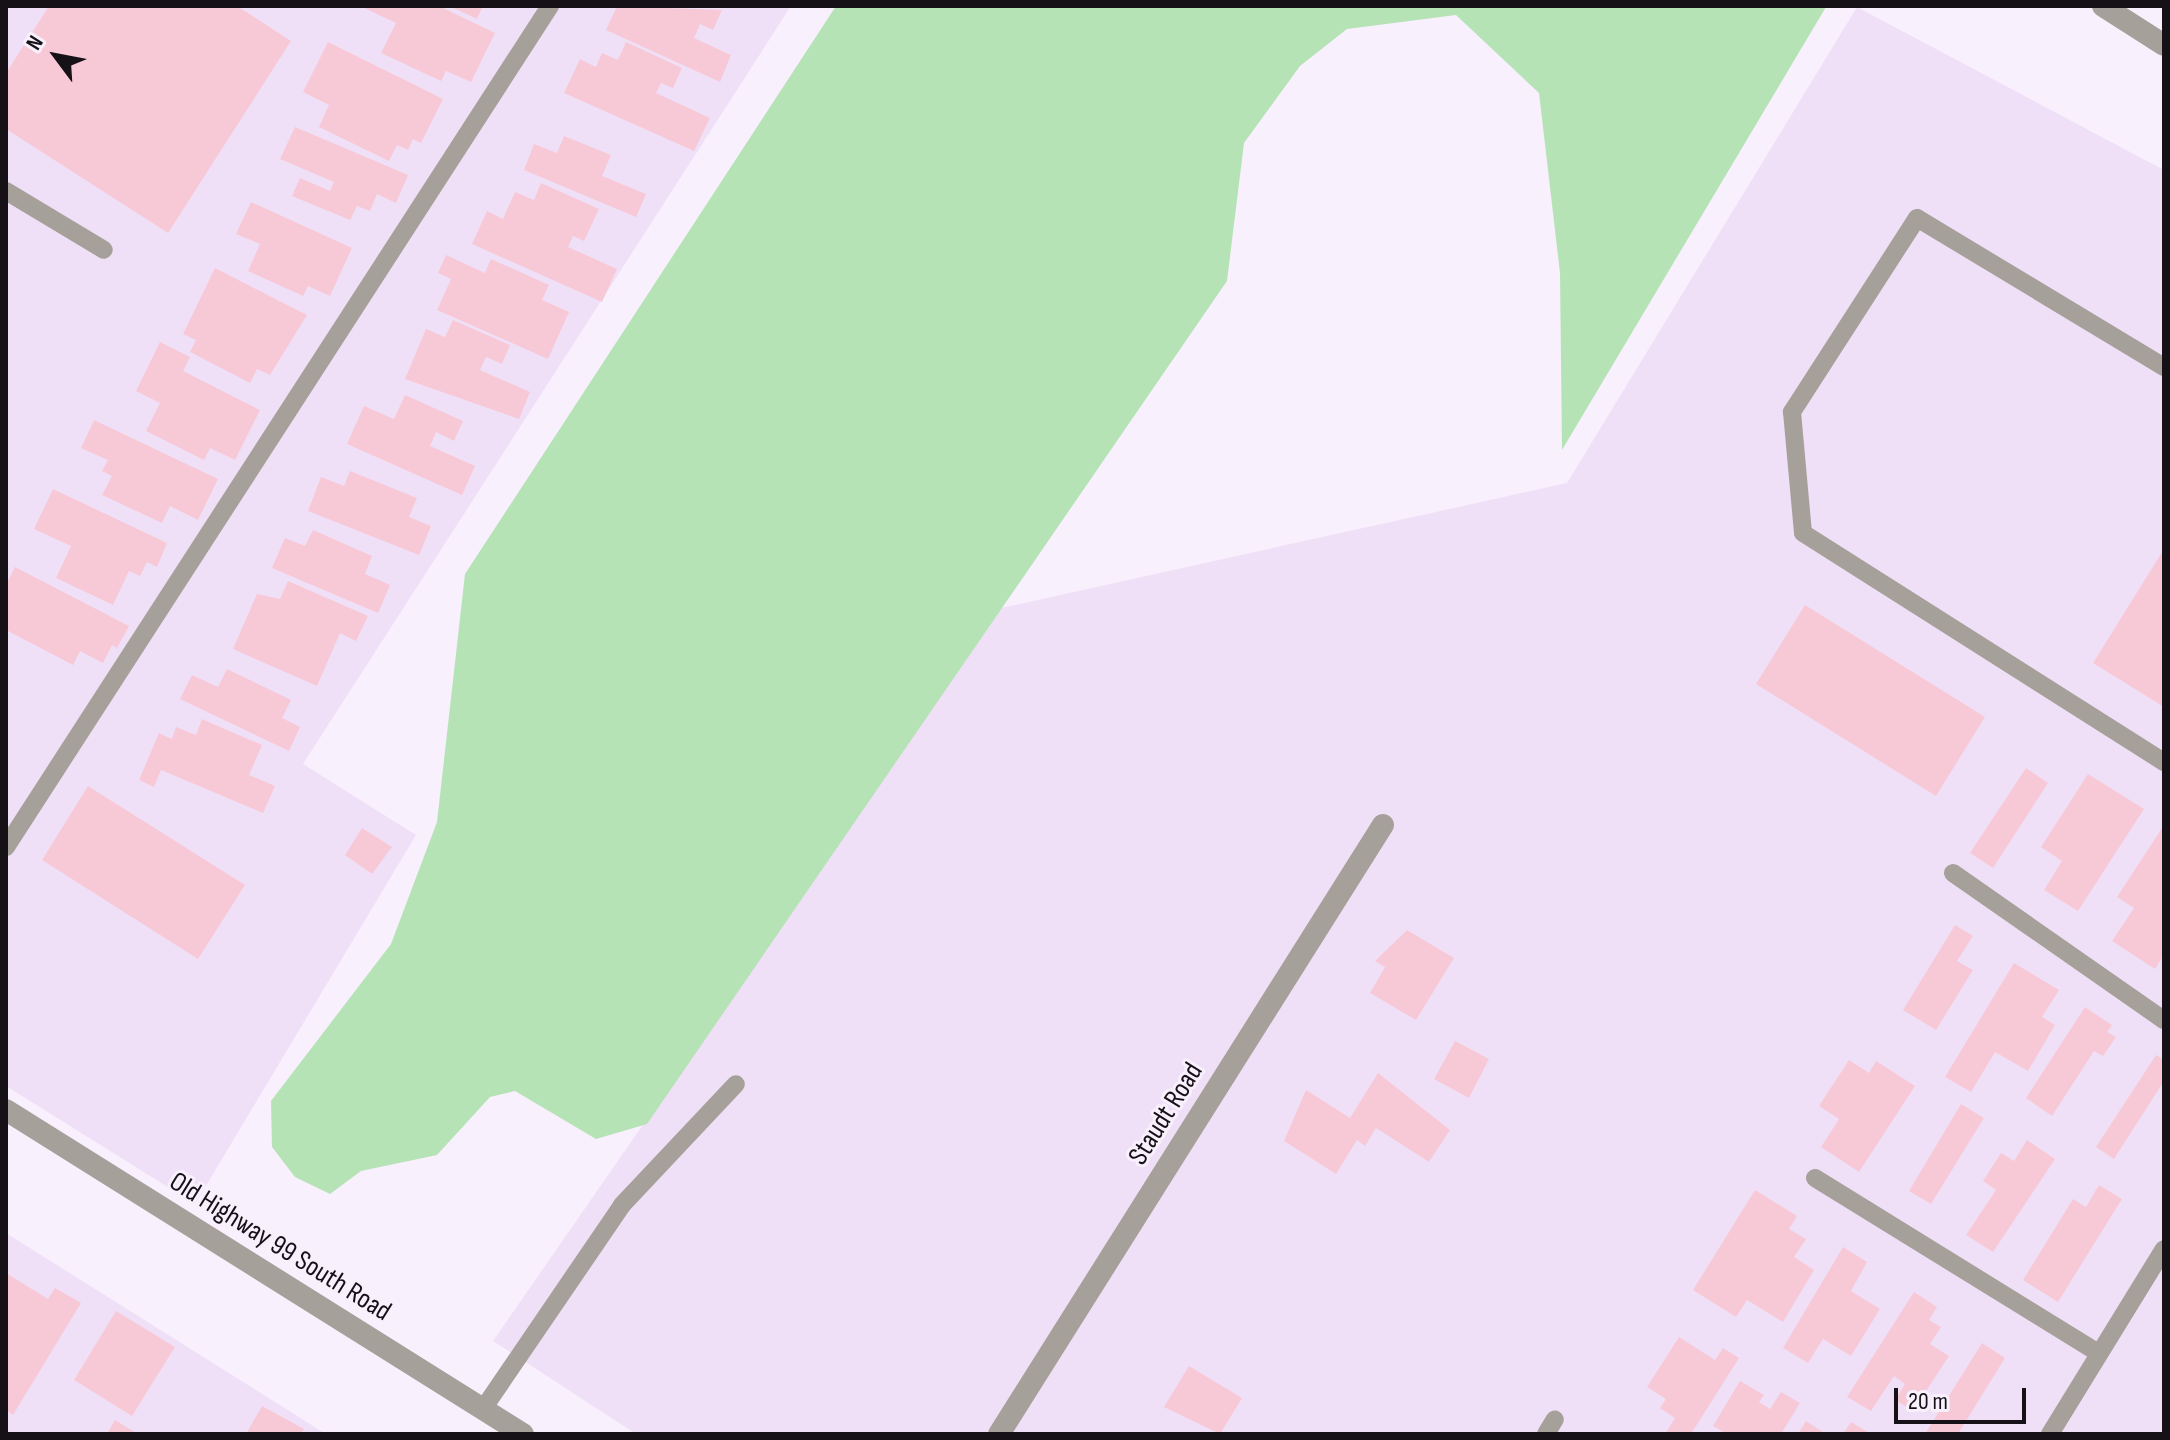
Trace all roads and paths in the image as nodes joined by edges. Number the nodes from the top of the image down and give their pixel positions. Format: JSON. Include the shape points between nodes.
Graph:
{"nodes":[{"id":1,"x":550,"y":6,"type":"edge"},
{"id":2,"x":2103,"y":6,"type":"edge"},
{"id":3,"x":2164,"y":45,"type":"edge"},
{"id":4,"x":6,"y":191,"type":"edge"},
{"id":5,"x":104,"y":250,"type":"dead end"},
{"id":6,"x":2164,"y":367,"type":"edge"},
{"id":7,"x":2164,"y":762,"type":"edge"},
{"id":8,"x":1383,"y":825,"type":"dead end"},
{"id":9,"x":6,"y":847,"type":"edge"},
{"id":10,"x":1953,"y":873,"type":"dead end"},
{"id":11,"x":2164,"y":1020,"type":"edge"},
{"id":12,"x":736,"y":1084,"type":"dead end"},
{"id":13,"x":6,"y":1110,"type":"edge"},
{"id":14,"x":1815,"y":1178,"type":"dead end"},
{"id":15,"x":2164,"y":1249,"type":"edge"},
{"id":16,"x":2097,"y":1352,"type":"junction"},
{"id":17,"x":483,"y":1409,"type":"junction"},
{"id":18,"x":523,"y":1434,"type":"edge"},
{"id":19,"x":999,"y":1434,"type":"edge"},
{"id":20,"x":2050,"y":1434,"type":"edge"}],
"edges":[{"from":1,"to":9,"type":"lane"},
{"from":2,"to":3,"type":"street"},
{"from":4,"to":5,"type":"lane"},
{"from":6,"to":7,"type":"lane","via":[[1917,218],[1792,412],[1803,533]]},
{"from":8,"to":19,"type":"street","name":"Staudt Road"},
{"from":10,"to":11,"type":"lane"},
{"from":12,"to":17,"type":"lane","via":[[622,1205]]},
{"from":13,"to":17,"type":"street","name":"Old Highway 99 South Road"},
{"from":14,"to":16,"type":"lane"},
{"from":15,"to":16,"type":"lane"},
{"from":16,"to":20,"type":"lane"},
{"from":17,"to":18,"type":"street","name":"Old Highway 99 South Road"}]}
